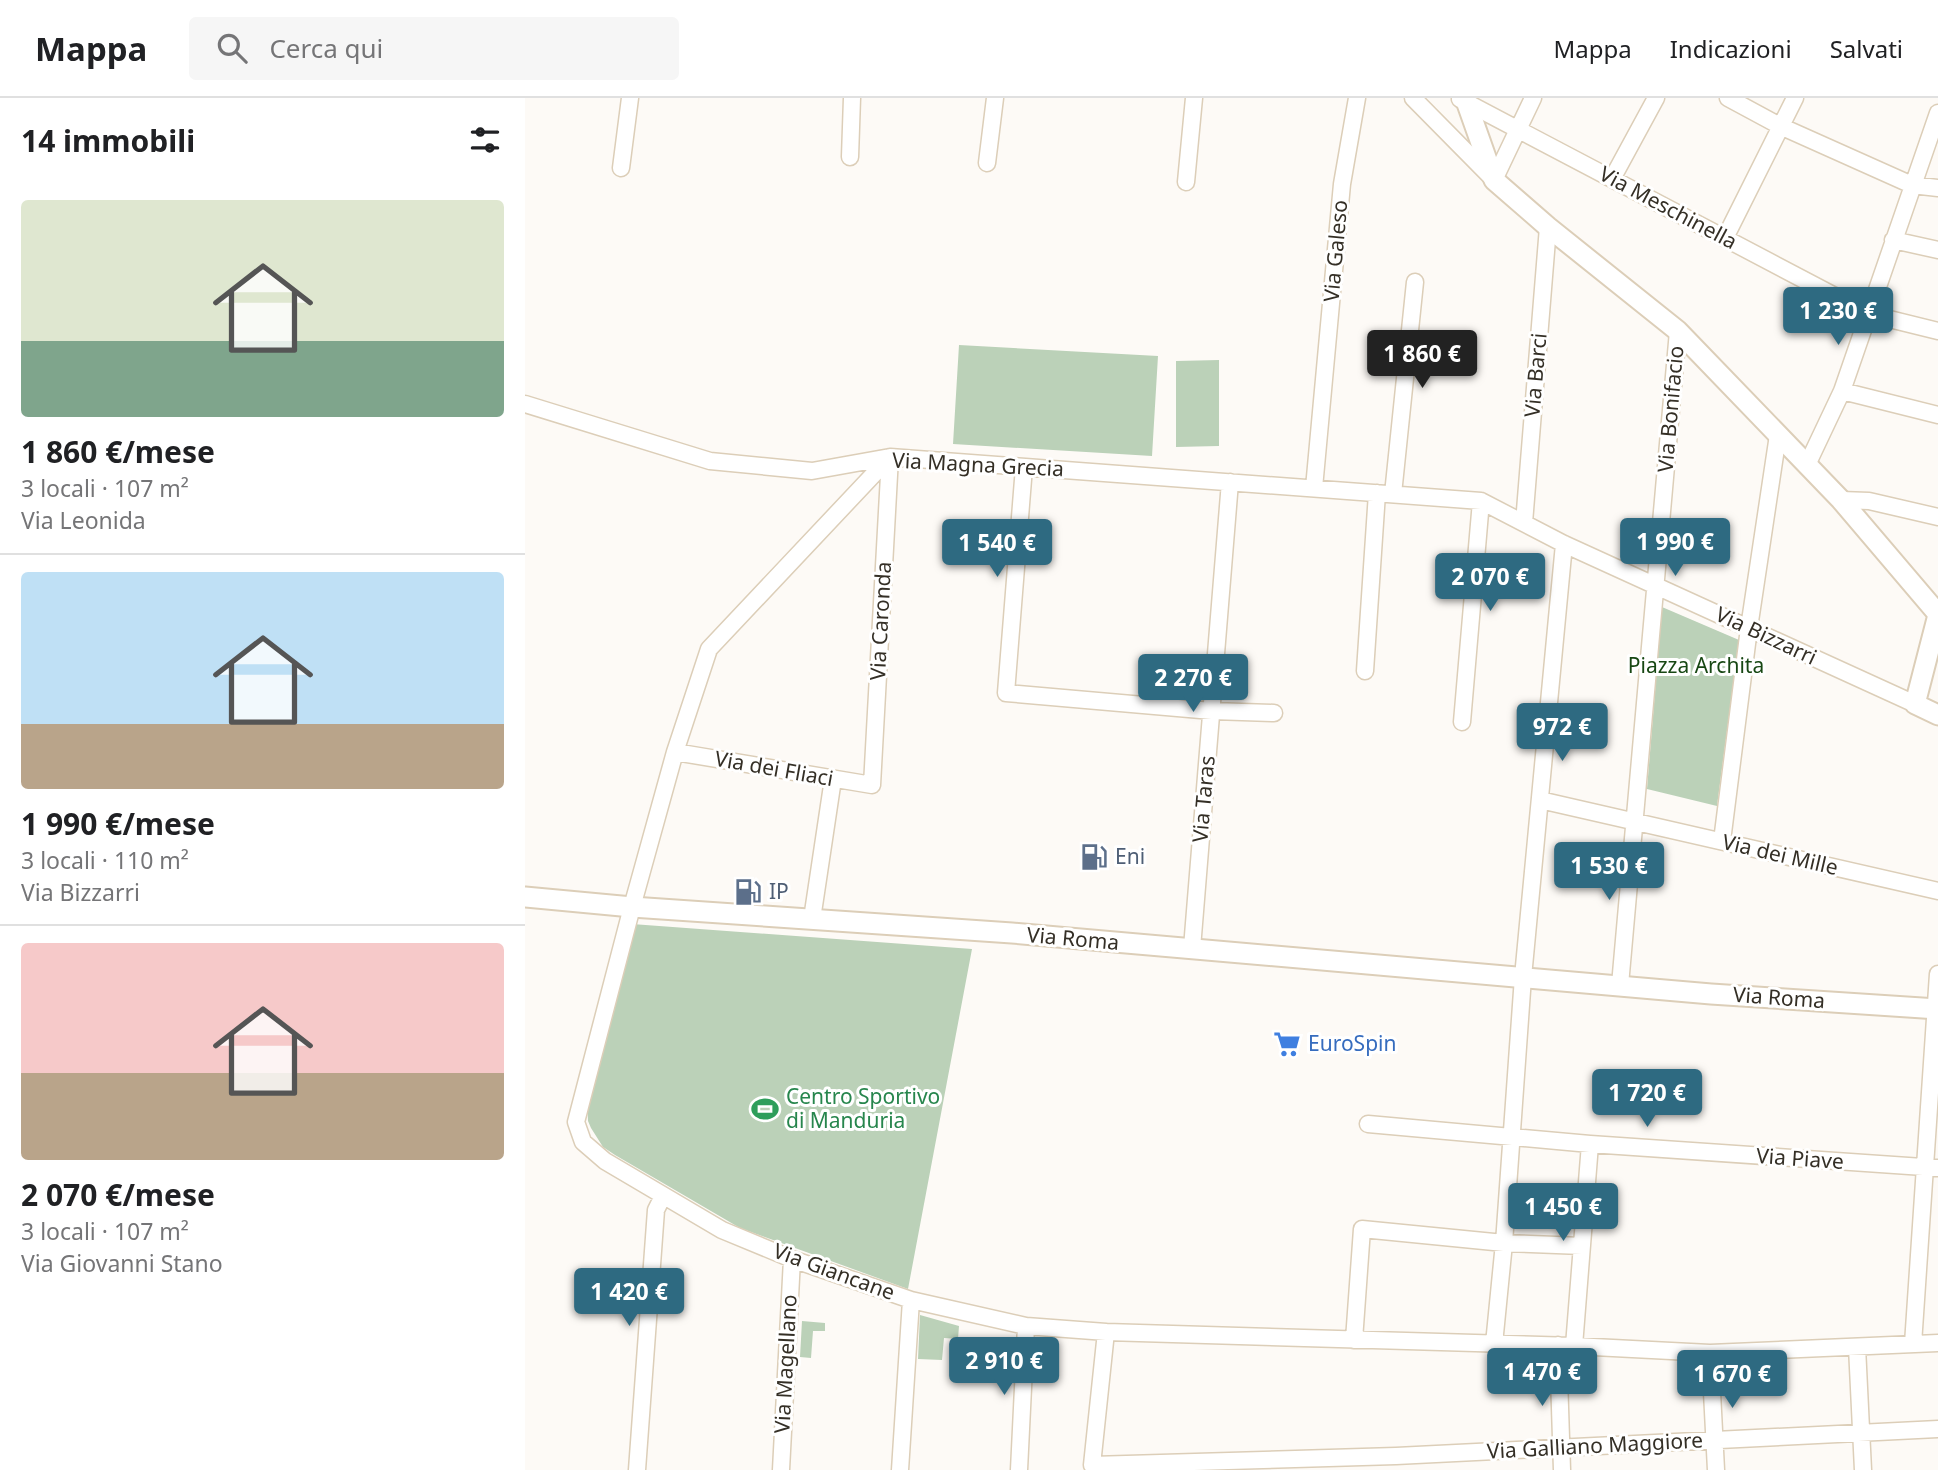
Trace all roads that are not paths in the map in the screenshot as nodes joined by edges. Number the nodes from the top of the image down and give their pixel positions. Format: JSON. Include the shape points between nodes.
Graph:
{"nodes":[{"id":1,"x":629,"y":98,"type":"edge"},
{"id":2,"x":852,"y":98,"type":"edge"},
{"id":3,"x":995,"y":98,"type":"edge"},
{"id":4,"x":1194,"y":98,"type":"edge"},
{"id":5,"x":1357,"y":98,"type":"edge"},
{"id":6,"x":1413,"y":98,"type":"edge"},
{"id":7,"x":1533,"y":98,"type":"edge"},
{"id":8,"x":1656,"y":98,"type":"edge"},
{"id":9,"x":1728,"y":98,"type":"edge"},
{"id":10,"x":1795,"y":98,"type":"edge"},
{"id":11,"x":1463,"y":100,"type":"edge"},
{"id":12,"x":1938,"y":113,"type":"edge"},
{"id":13,"x":1780,"y":126,"type":"junction"},
{"id":14,"x":1518,"y":129,"type":"junction"},
{"id":15,"x":850,"y":157,"type":"dead end"},
{"id":16,"x":986,"y":163,"type":"dead end"},
{"id":17,"x":621,"y":168,"type":"dead end"},
{"id":18,"x":1612,"y":179,"type":"junction"},
{"id":19,"x":1493,"y":180,"type":"junction"},
{"id":20,"x":1186,"y":182,"type":"dead end"},
{"id":21,"x":1912,"y":185,"type":"junction"},
{"id":22,"x":1938,"y":188,"type":"edge"},
{"id":23,"x":1548,"y":227,"type":"junction"},
{"id":24,"x":1725,"y":238,"type":"junction"},
{"id":25,"x":1893,"y":240,"type":"junction"},
{"id":26,"x":1938,"y":250,"type":"edge"},
{"id":27,"x":1415,"y":282,"type":"dead end"},
{"id":28,"x":1869,"y":314,"type":"junction"},
{"id":29,"x":1678,"y":331,"type":"junction"},
{"id":30,"x":1938,"y":331,"type":"edge"},
{"id":31,"x":1842,"y":391,"type":"junction"},
{"id":32,"x":525,"y":404,"type":"edge"},
{"id":33,"x":1938,"y":415,"type":"edge"},
{"id":34,"x":1778,"y":435,"type":"junction"},
{"id":35,"x":890,"y":457,"type":"junction"},
{"id":36,"x":1807,"y":466,"type":"junction"},
{"id":37,"x":1024,"y":467,"type":"junction"},
{"id":38,"x":1230,"y":482,"type":"junction"},
{"id":39,"x":1314,"y":488,"type":"junction"},
{"id":40,"x":1385,"y":493,"type":"junction"},
{"id":41,"x":1841,"y":499,"type":"junction"},
{"id":42,"x":1481,"y":501,"type":"junction"},
{"id":43,"x":1938,"y":517,"type":"edge"},
{"id":44,"x":1524,"y":523,"type":"junction"},
{"id":45,"x":1565,"y":544,"type":"junction"},
{"id":46,"x":1656,"y":586,"type":"junction"},
{"id":47,"x":1938,"y":615,"type":"edge"},
{"id":48,"x":1749,"y":628,"type":"junction"},
{"id":49,"x":1365,"y":671,"type":"dead end"},
{"id":50,"x":1915,"y":704,"type":"junction"},
{"id":51,"x":1212,"y":711,"type":"junction"},
{"id":52,"x":1274,"y":713,"type":"dead end"},
{"id":53,"x":1938,"y":715,"type":"edge"},
{"id":54,"x":1462,"y":722,"type":"dead end"},
{"id":55,"x":675,"y":752,"type":"junction"},
{"id":56,"x":833,"y":779,"type":"junction"},
{"id":57,"x":872,"y":785,"type":"joint"},
{"id":58,"x":1540,"y":800,"type":"junction"},
{"id":59,"x":1635,"y":822,"type":"junction"},
{"id":60,"x":1722,"y":841,"type":"junction"},
{"id":61,"x":1938,"y":891,"type":"edge"},
{"id":62,"x":525,"y":897,"type":"edge"},
{"id":63,"x":632,"y":907,"type":"junction"},
{"id":64,"x":812,"y":919,"type":"junction"},
{"id":65,"x":1192,"y":948,"type":"junction"},
{"id":66,"x":1938,"y":974,"type":"edge"},
{"id":67,"x":1523,"y":978,"type":"junction"},
{"id":68,"x":1620,"y":985,"type":"junction"},
{"id":69,"x":1936,"y":1009,"type":"edge"},
{"id":70,"x":1368,"y":1124,"type":"dead end"},
{"id":71,"x":1511,"y":1136,"type":"junction"},
{"id":72,"x":1590,"y":1144,"type":"junction"},
{"id":73,"x":1931,"y":1168,"type":"edge"},
{"id":74,"x":663,"y":1196,"type":"junction"},
{"id":75,"x":1504,"y":1243,"type":"junction"},
{"id":76,"x":1582,"y":1246,"type":"junction"},
{"id":77,"x":792,"y":1259,"type":"junction"},
{"id":78,"x":911,"y":1300,"type":"junction"},
{"id":79,"x":1026,"y":1326,"type":"junction"},
{"id":80,"x":1106,"y":1332,"type":"junction"},
{"id":81,"x":1354,"y":1340,"type":"junction"},
{"id":82,"x":1938,"y":1343,"type":"edge"},
{"id":83,"x":1494,"y":1344,"type":"junction"},
{"id":84,"x":1913,"y":1344,"type":"junction"},
{"id":85,"x":1566,"y":1346,"type":"junction"},
{"id":86,"x":1857,"y":1347,"type":"junction"},
{"id":87,"x":1710,"y":1353,"type":"junction"},
{"id":88,"x":1938,"y":1429,"type":"edge"},
{"id":89,"x":1861,"y":1433,"type":"junction"},
{"id":90,"x":1715,"y":1440,"type":"junction"},
{"id":91,"x":1562,"y":1447,"type":"junction"},
{"id":92,"x":1396,"y":1463,"type":"edge"},
{"id":93,"x":637,"y":1470,"type":"edge"},
{"id":94,"x":781,"y":1470,"type":"edge"},
{"id":95,"x":900,"y":1470,"type":"edge"},
{"id":96,"x":1019,"y":1470,"type":"edge"},
{"id":97,"x":1563,"y":1470,"type":"edge"},
{"id":98,"x":1716,"y":1470,"type":"edge"},
{"id":99,"x":1863,"y":1470,"type":"edge"}],
"edges":[{"from":1,"to":17,"type":"street"},
{"from":2,"to":15,"type":"street"},
{"from":3,"to":16,"type":"street"},
{"from":4,"to":20,"type":"street"},
{"from":5,"to":39,"type":"street","name":"Via Galeso","via":[[1342,184]]},
{"from":6,"to":19,"type":"street"},
{"from":7,"to":14,"type":"street"},
{"from":8,"to":18,"type":"street"},
{"from":9,"to":13,"type":"street"},
{"from":10,"to":13,"type":"street"},
{"from":11,"to":14,"type":"street","name":"Via Meschinella"},
{"from":11,"to":19,"type":"street"},
{"from":12,"to":21,"type":"street"},
{"from":13,"to":21,"type":"street"},
{"from":13,"to":24,"type":"street"},
{"from":14,"to":18,"type":"street","name":"Via Meschinella"},
{"from":14,"to":19,"type":"street"},
{"from":18,"to":24,"type":"street","name":"Via Meschinella"},
{"from":19,"to":23,"type":"street"},
{"from":21,"to":22,"type":"street"},
{"from":21,"to":25,"type":"street"},
{"from":23,"to":29,"type":"street"},
{"from":23,"to":44,"type":"street","name":"Via Barci"},
{"from":24,"to":28,"type":"street","name":"Via Meschinella"},
{"from":25,"to":26,"type":"street"},
{"from":25,"to":28,"type":"street"},
{"from":27,"to":40,"type":"street"},
{"from":28,"to":30,"type":"street","name":"Via Meschinella"},
{"from":28,"to":31,"type":"street"},
{"from":29,"to":34,"type":"street"},
{"from":29,"to":46,"type":"street","name":"Via Bonifacio"},
{"from":31,"to":33,"type":"street"},
{"from":31,"to":36,"type":"street"},
{"from":32,"to":35,"type":"street","name":"Via Magna Grecia","via":[[710,461],[812,471]]},
{"from":34,"to":36,"type":"street"},
{"from":34,"to":48,"type":"street"},
{"from":35,"to":37,"type":"street","name":"Via Magna Grecia"},
{"from":35,"to":55,"type":"street","name":"Via Giancane","via":[[709,649]]},
{"from":35,"to":57,"type":"street","name":"Via Caronda"},
{"from":36,"to":41,"type":"street"},
{"from":37,"to":38,"type":"street","name":"Via Magna Grecia"},
{"from":37,"to":51,"type":"street","via":[[1006,693]]},
{"from":38,"to":39,"type":"street","name":"Via Magna Grecia"},
{"from":38,"to":51,"type":"street","name":"Via Taras"},
{"from":39,"to":40,"type":"street","name":"Via Bizzarri"},
{"from":40,"to":42,"type":"street","name":"Via Bizzarri"},
{"from":40,"to":49,"type":"street"},
{"from":41,"to":43,"type":"street"},
{"from":41,"to":47,"type":"street"},
{"from":42,"to":44,"type":"street","name":"Via Bizzarri"},
{"from":42,"to":54,"type":"street"},
{"from":44,"to":45,"type":"street","name":"Via Bizzarri"},
{"from":45,"to":46,"type":"street","name":"Via Bizzarri"},
{"from":45,"to":58,"type":"street"},
{"from":46,"to":48,"type":"street","name":"Via Bizzarri"},
{"from":46,"to":59,"type":"street","name":"Via Bonifacio"},
{"from":47,"to":50,"type":"street"},
{"from":48,"to":50,"type":"street","name":"Via Bizzarri"},
{"from":48,"to":60,"type":"street"},
{"from":50,"to":53,"type":"street","name":"Via Bizzarri"},
{"from":51,"to":52,"type":"street"},
{"from":51,"to":65,"type":"street","name":"Via Taras"},
{"from":55,"to":56,"type":"street","name":"Via dei Fliaci"},
{"from":55,"to":63,"type":"street","name":"Via Giancane"},
{"from":56,"to":57,"type":"street","name":"Via dei Fliaci"},
{"from":56,"to":64,"type":"street"},
{"from":58,"to":59,"type":"street","name":"Via dei Mille"},
{"from":58,"to":67,"type":"street"},
{"from":59,"to":60,"type":"street","name":"Via dei Mille"},
{"from":59,"to":68,"type":"street"},
{"from":60,"to":61,"type":"street","name":"Via dei Mille"},
{"from":62,"to":63,"type":"street","name":"Via Roma"},
{"from":63,"to":64,"type":"street","name":"Via Roma"},
{"from":63,"to":74,"type":"street","name":"Via Giancane","via":[[576,1122],[583,1142],[605,1161]]},
{"from":64,"to":65,"type":"street","name":"Via Roma"},
{"from":65,"to":67,"type":"street","name":"Via Roma"},
{"from":66,"to":69,"type":"street"},
{"from":67,"to":68,"type":"street","name":"Via Roma"},
{"from":67,"to":71,"type":"street"},
{"from":68,"to":69,"type":"street","name":"Via Roma"},
{"from":69,"to":73,"type":"street"},
{"from":70,"to":71,"type":"street","name":"Via Piave"},
{"from":71,"to":72,"type":"street","name":"Via Piave"},
{"from":71,"to":75,"type":"street"},
{"from":72,"to":73,"type":"street","name":"Via Piave"},
{"from":72,"to":76,"type":"street"},
{"from":73,"to":84,"type":"street"},
{"from":74,"to":77,"type":"street","name":"Via Giancane","via":[[722,1230]]},
{"from":74,"to":93,"type":"street","via":[[656,1210]]},
{"from":75,"to":76,"type":"street"},
{"from":75,"to":81,"type":"street","via":[[1362,1230]]},
{"from":75,"to":83,"type":"street"},
{"from":76,"to":85,"type":"street"},
{"from":77,"to":78,"type":"street","name":"Via Giancane"},
{"from":77,"to":94,"type":"street","name":"Via Magellano"},
{"from":78,"to":79,"type":"street","name":"Via Giancane"},
{"from":78,"to":95,"type":"street"},
{"from":79,"to":80,"type":"street","name":"Via Giancane"},
{"from":79,"to":96,"type":"street"},
{"from":80,"to":81,"type":"street","name":"Via Giancane"},
{"from":80,"to":92,"type":"street","name":"Via Galliano Maggiore","via":[[1092,1465]]},
{"from":81,"to":83,"type":"street","name":"Via Giancane"},
{"from":82,"to":84,"type":"street","name":"Via Giancane"},
{"from":83,"to":85,"type":"street","name":"Via Giancane"},
{"from":84,"to":86,"type":"street","name":"Via Giancane"},
{"from":85,"to":87,"type":"street","name":"Via Giancane"},
{"from":85,"to":91,"type":"street"},
{"from":86,"to":87,"type":"street","name":"Via Giancane"},
{"from":86,"to":89,"type":"street"},
{"from":87,"to":90,"type":"street"},
{"from":88,"to":89,"type":"street","name":"Via Galliano Maggiore"},
{"from":89,"to":90,"type":"street","name":"Via Galliano Maggiore"},
{"from":89,"to":99,"type":"street"},
{"from":90,"to":91,"type":"street","name":"Via Galliano Maggiore"},
{"from":90,"to":98,"type":"street"},
{"from":91,"to":92,"type":"street","name":"Via Galliano Maggiore"},
{"from":91,"to":97,"type":"street"}]}
